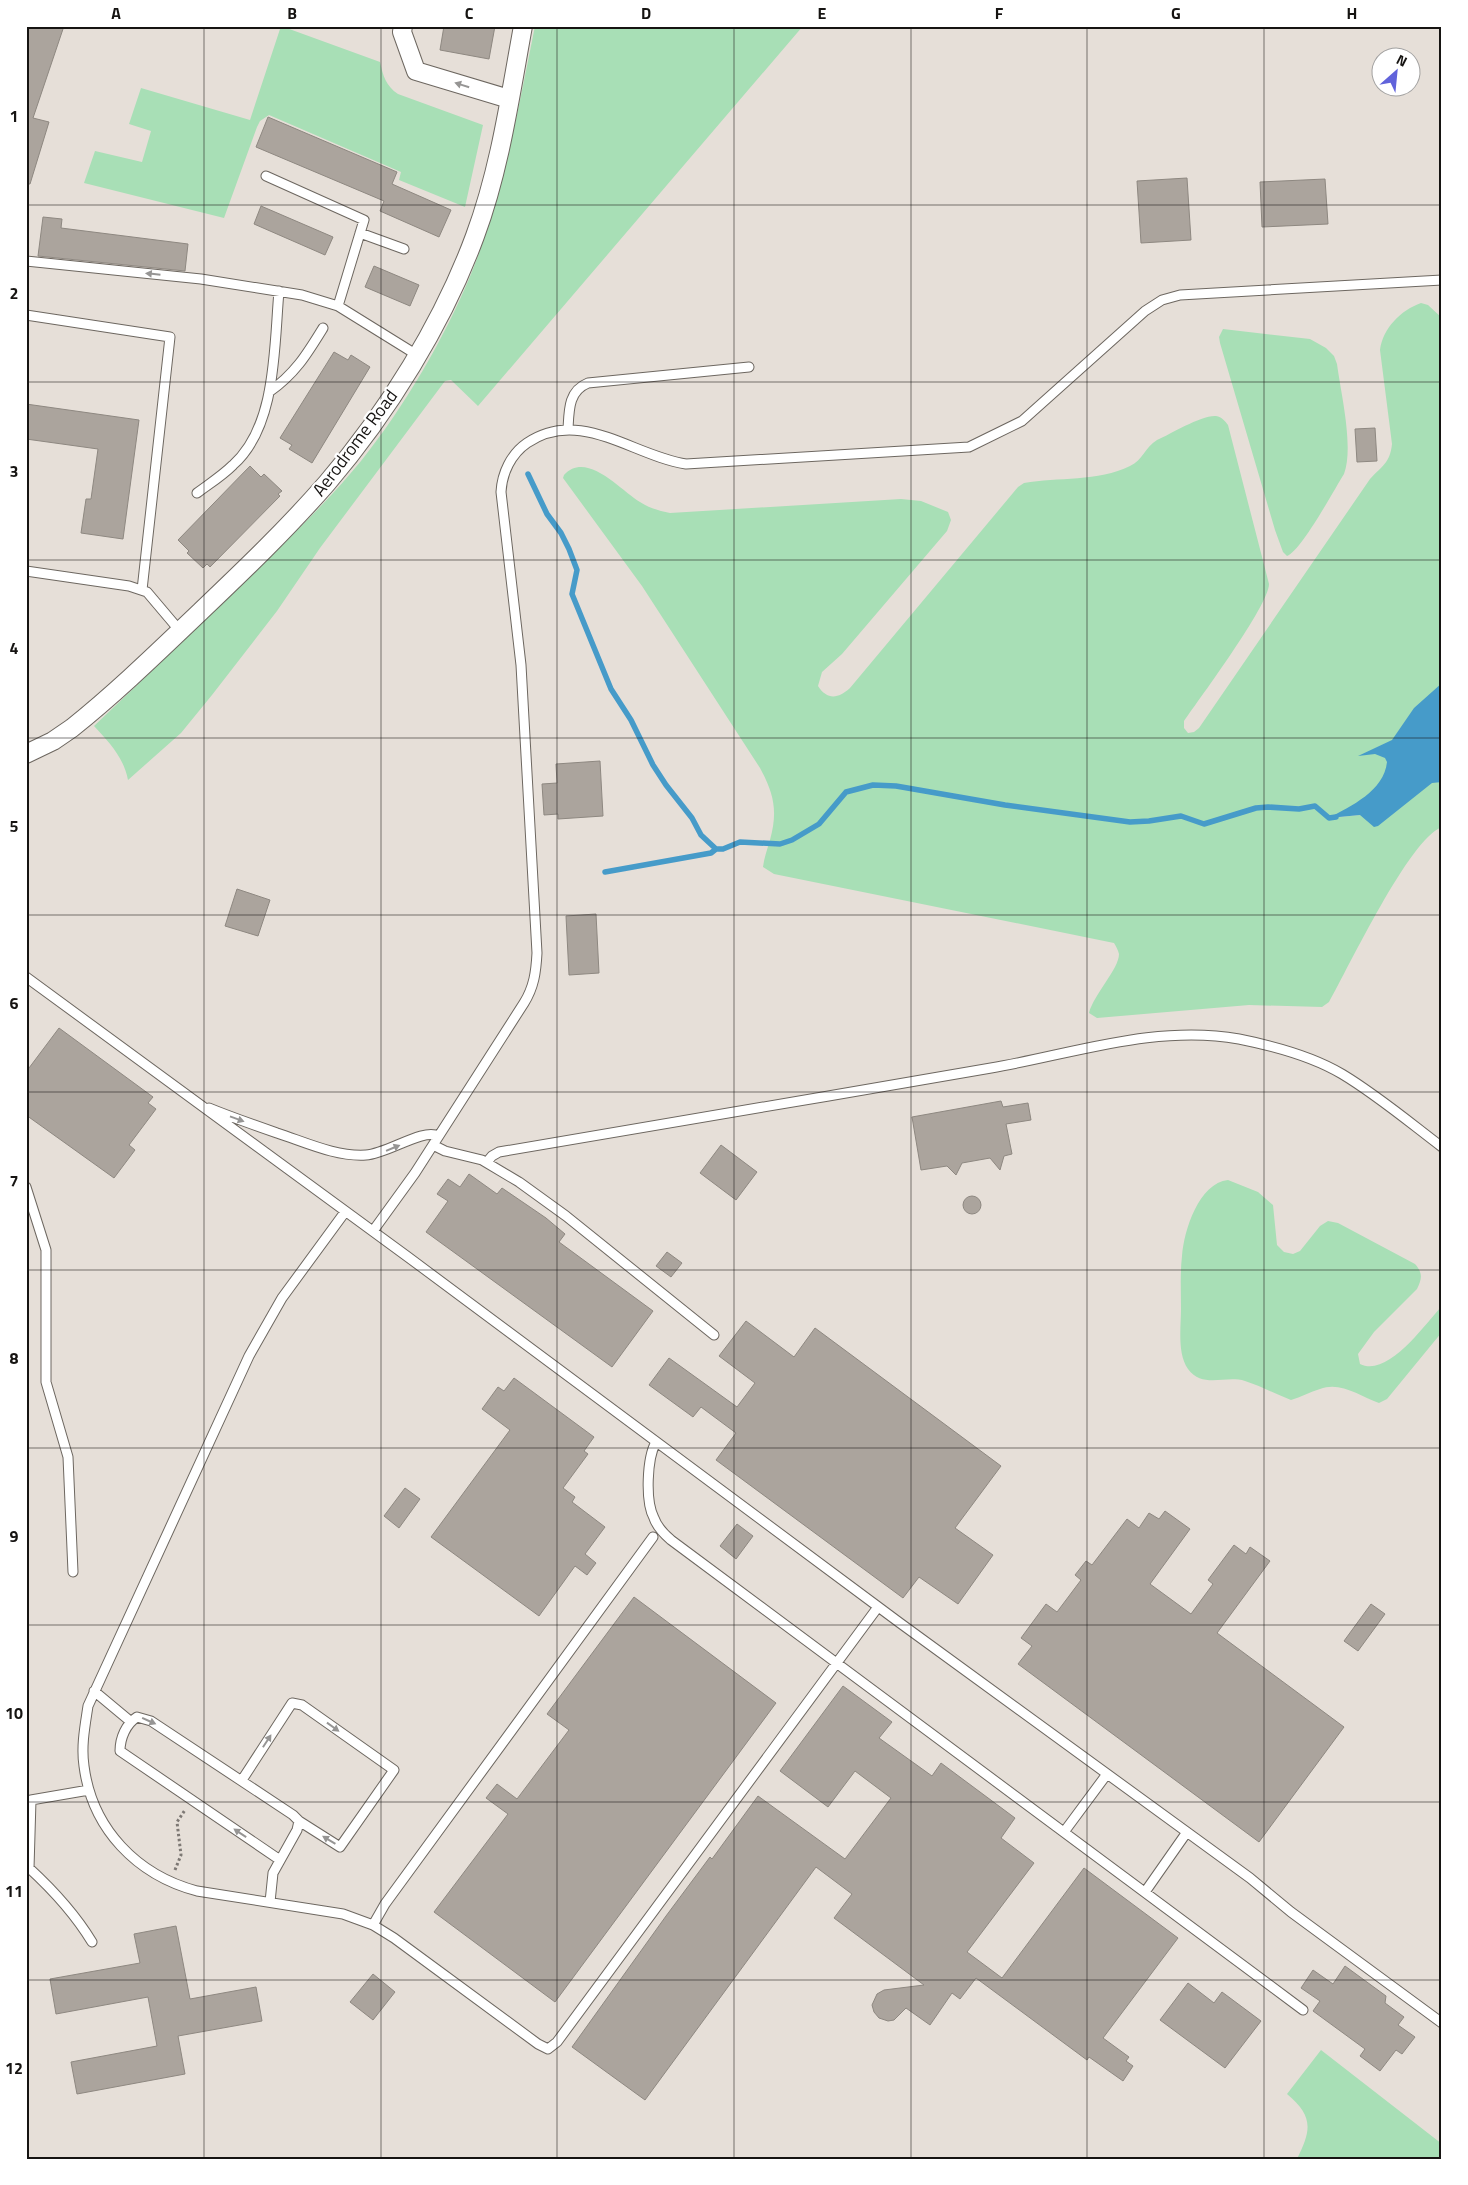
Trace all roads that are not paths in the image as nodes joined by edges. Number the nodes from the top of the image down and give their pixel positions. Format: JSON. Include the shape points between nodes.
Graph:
{"nodes":[{"id":1,"x":403,"y":26,"type":"edge"},
{"id":2,"x":523,"y":26,"type":"edge"},
{"id":3,"x":509,"y":99,"type":"junction"},
{"id":4,"x":266,"y":176,"type":"dead end"},
{"id":5,"x":360,"y":233,"type":"junction"},
{"id":6,"x":404,"y":249,"type":"dead end"},
{"id":7,"x":26,"y":262,"type":"edge"},
{"id":8,"x":1442,"y":280,"type":"edge"},
{"id":9,"x":279,"y":291,"type":"junction"},
{"id":10,"x":338,"y":306,"type":"junction"},
{"id":11,"x":26,"y":316,"type":"edge"},
{"id":12,"x":323,"y":328,"type":"dead end"},
{"id":13,"x":417,"y":355,"type":"junction"},
{"id":14,"x":750,"y":367,"type":"dead end"},
{"id":15,"x":269,"y":392,"type":"junction"},
{"id":16,"x":568,"y":430,"type":"junction"},
{"id":17,"x":197,"y":493,"type":"dead end"},
{"id":18,"x":26,"y":571,"type":"edge"},
{"id":19,"x":142,"y":590,"type":"junction"},
{"id":20,"x":180,"y":632,"type":"junction"},
{"id":21,"x":26,"y":754,"type":"edge"},
{"id":22,"x":26,"y":977,"type":"edge"},
{"id":23,"x":192,"y":1100,"type":"junction"},
{"id":24,"x":435,"y":1141,"type":"junction"},
{"id":25,"x":1442,"y":1147,"type":"edge"},
{"id":26,"x":488,"y":1162,"type":"junction"},
{"id":27,"x":26,"y":1187,"type":"edge"},
{"id":28,"x":345,"y":1212,"type":"junction"},
{"id":29,"x":373,"y":1231,"type":"junction"},
{"id":30,"x":714,"y":1335,"type":"dead end"},
{"id":31,"x":656,"y":1442,"type":"junction"},
{"id":32,"x":653,"y":1536,"type":"dead end"},
{"id":33,"x":73,"y":1572,"type":"dead end"},
{"id":34,"x":878,"y":1607,"type":"junction"},
{"id":35,"x":836,"y":1663,"type":"junction"},
{"id":36,"x":94,"y":1691,"type":"junction"},
{"id":37,"x":130,"y":1721,"type":"junction"},
{"id":38,"x":1107,"y":1774,"type":"junction"},
{"id":39,"x":242,"y":1780,"type":"junction"},
{"id":40,"x":89,"y":1790,"type":"junction"},
{"id":41,"x":299,"y":1822,"type":"junction"},
{"id":42,"x":1064,"y":1832,"type":"junction"},
{"id":43,"x":1187,"y":1832,"type":"junction"},
{"id":44,"x":280,"y":1860,"type":"junction"},
{"id":45,"x":1145,"y":1892,"type":"junction"},
{"id":46,"x":270,"y":1902,"type":"junction"},
{"id":47,"x":373,"y":1924,"type":"junction"},
{"id":48,"x":92,"y":1942,"type":"dead end"},
{"id":49,"x":1303,"y":2010,"type":"dead end"},
{"id":50,"x":1442,"y":2023,"type":"edge"}],
"edges":[{"from":3,"to":1,"type":"street","one_way":true,"via":[[416,71],[402,32]]},
{"from":2,"to":3,"type":"street","name":"Aerodrome Road"},
{"from":3,"to":13,"type":"street","name":"Aerodrome Road","via":[[496,170],[475,236],[448,298]]},
{"from":4,"to":5,"type":"lane","via":[[364,220]]},
{"from":5,"to":6,"type":"lane"},
{"from":5,"to":10,"type":"lane"},
{"from":9,"to":7,"type":"lane","one_way":true,"via":[[201,279]]},
{"from":8,"to":16,"type":"lane","via":[[1180,295],[1162,300],[1022,421],[969,447],[686,464],[605,435]]},
{"from":9,"to":10,"type":"lane"},
{"from":9,"to":15,"type":"lane"},
{"from":10,"to":13,"type":"lane"},
{"from":11,"to":19,"type":"lane","via":[[170,337]]},
{"from":12,"to":15,"type":"lane","via":[[288,379]]},
{"from":13,"to":20,"type":"street","name":"Aerodrome Road","via":[[376,421],[328,482],[270,545]]},
{"from":14,"to":16,"type":"lane","via":[[588,383],[579,388],[570,401]]},
{"from":15,"to":17,"type":"lane","via":[[258,432],[235,464]]},
{"from":16,"to":24,"type":"lane","via":[[543,434],[523,445],[508,466],[501,492],[521,665],[536,974],[524,1003]]},
{"from":18,"to":19,"type":"lane"},
{"from":19,"to":20,"type":"lane","via":[[160,605]]},
{"from":20,"to":21,"type":"street","name":"Aerodrome Road","via":[[72,728]]},
{"from":22,"to":23,"type":"lane"},
{"from":23,"to":24,"type":"lane","one_way":true,"via":[[344,1154],[372,1155],[427,1133]]},
{"from":23,"to":28,"type":"lane"},
{"from":24,"to":26,"type":"lane","via":[[445,1151]]},
{"from":24,"to":29,"type":"lane"},
{"from":25,"to":26,"type":"lane","via":[[1332,1068],[1250,1042],[1188,1035],[1132,1040],[1003,1066],[499,1152]]},
{"from":26,"to":30,"type":"lane","via":[[566,1216]]},
{"from":27,"to":33,"type":"lane","via":[[46,1250],[46,1382],[68,1457]]},
{"from":28,"to":29,"type":"lane"},
{"from":28,"to":36,"type":"lane","via":[[278,1303],[249,1356]]},
{"from":29,"to":31,"type":"lane"},
{"from":31,"to":34,"type":"lane"},
{"from":31,"to":35,"type":"lane","via":[[650,1459],[650,1505],[653,1517],[664,1534]]},
{"from":32,"to":47,"type":"lane"},
{"from":34,"to":35,"type":"lane"},
{"from":34,"to":38,"type":"lane"},
{"from":35,"to":42,"type":"lane"},
{"from":35,"to":47,"type":"lane","via":[[548,2049]]},
{"from":36,"to":37,"type":"lane"},
{"from":36,"to":40,"type":"lane","via":[[83,1738]]},
{"from":37,"to":39,"type":"lane","one_way":true,"via":[[137,1717],[151,1721]]},
{"from":44,"to":37,"type":"lane","one_way":true,"via":[[120,1751],[123,1734]]},
{"from":38,"to":42,"type":"lane"},
{"from":38,"to":43,"type":"lane"},
{"from":39,"to":41,"type":"lane","via":[[294,1815]]},
{"from":39,"to":41,"type":"lane","one_way":true,"via":[[292,1703],[302,1705],[394,1770],[340,1847]]},
{"from":40,"to":46,"type":"lane","via":[[101,1820],[114,1839],[146,1869],[197,1891]]},
{"from":40,"to":48,"type":"lane","via":[[31,1800],[29,1868],[80,1922]]},
{"from":41,"to":44,"type":"lane"},
{"from":42,"to":45,"type":"lane"},
{"from":43,"to":45,"type":"lane"},
{"from":43,"to":50,"type":"lane"},
{"from":44,"to":46,"type":"lane","via":[[273,1873]]},
{"from":45,"to":49,"type":"lane"},
{"from":46,"to":47,"type":"lane","via":[[343,1914]]}]}
